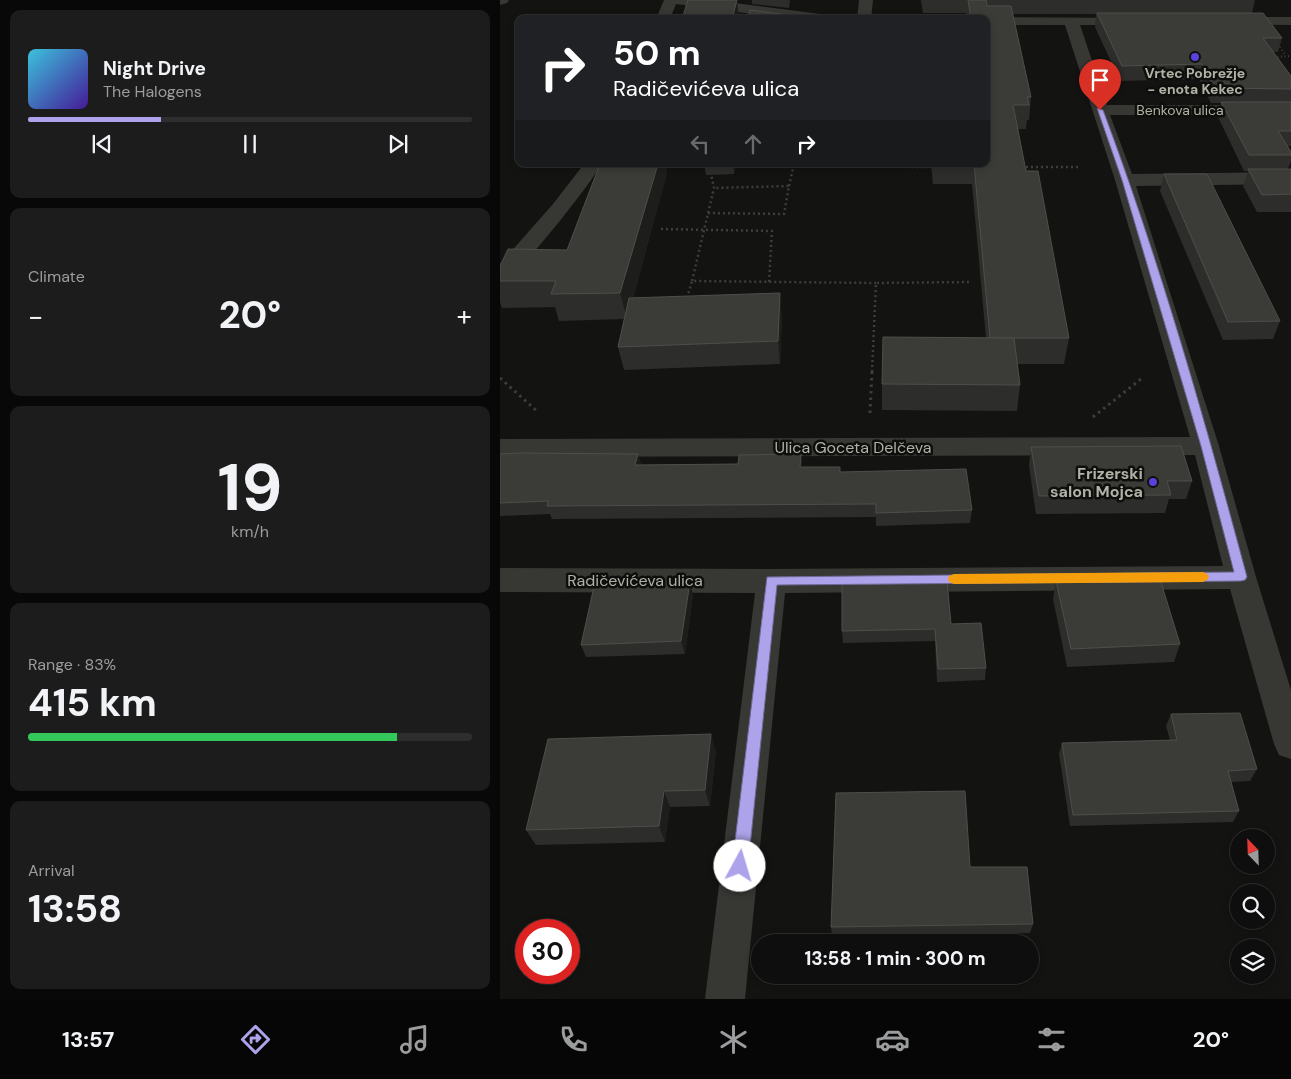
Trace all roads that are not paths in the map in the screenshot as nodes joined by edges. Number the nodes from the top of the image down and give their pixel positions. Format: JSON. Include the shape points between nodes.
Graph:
{"nodes":[{"id":1,"x":670,"y":0,"type":"edge"},
{"id":2,"x":675,"y":0,"type":"edge"},
{"id":3,"x":866,"y":0,"type":"edge"},
{"id":4,"x":1266,"y":6,"type":"dead end"},
{"id":5,"x":664,"y":15,"type":"edge"},
{"id":6,"x":796,"y":15,"type":"edge"},
{"id":7,"x":864,"y":15,"type":"edge"},
{"id":8,"x":1071,"y":21,"type":"junction"},
{"id":9,"x":1149,"y":21,"type":"edge"},
{"id":10,"x":1218,"y":21,"type":"edge"},
{"id":11,"x":1284,"y":21,"type":"edge"},
{"id":12,"x":990,"y":22,"type":"edge"},
{"id":13,"x":1100,"y":110,"type":"junction"},
{"id":14,"x":1291,"y":110,"type":"edge"},
{"id":15,"x":590,"y":167,"type":"edge"},
{"id":16,"x":1291,"y":178,"type":"edge"},
{"id":17,"x":1126,"y":180,"type":"junction"},
{"id":18,"x":500,"y":277,"type":"edge"},
{"id":19,"x":1206,"y":446,"type":"junction"},
{"id":20,"x":500,"y":448,"type":"edge"},
{"id":21,"x":1241,"y":577,"type":"junction"},
{"id":22,"x":500,"y":580,"type":"edge"},
{"id":23,"x":771,"y":580,"type":"junction"},
{"id":24,"x":1291,"y":744,"type":"edge"},
{"id":25,"x":725,"y":999,"type":"edge"}],
"edges":[{"from":1,"to":5,"type":"street"},
{"from":2,"to":6,"type":"street"},
{"from":3,"to":7,"type":"street"},
{"from":4,"to":11,"type":"street"},
{"from":8,"to":9,"type":"street"},
{"from":8,"to":12,"type":"street"},
{"from":8,"to":13,"type":"street"},
{"from":10,"to":11,"type":"street"},
{"from":13,"to":14,"type":"street","name":"Benkova ulica"},
{"from":13,"to":17,"type":"street"},
{"from":15,"to":18,"type":"street","via":[[536,237]]},
{"from":16,"to":17,"type":"street"},
{"from":17,"to":19,"type":"street"},
{"from":19,"to":20,"type":"street","name":"Ulica Goceta Delčeva"},
{"from":19,"to":21,"type":"street"},
{"from":21,"to":23,"type":"street","name":"Radičevićeva ulica"},
{"from":21,"to":24,"type":"street"},
{"from":22,"to":23,"type":"street","name":"Radičevićeva ulica"},
{"from":23,"to":25,"type":"street"}]}
